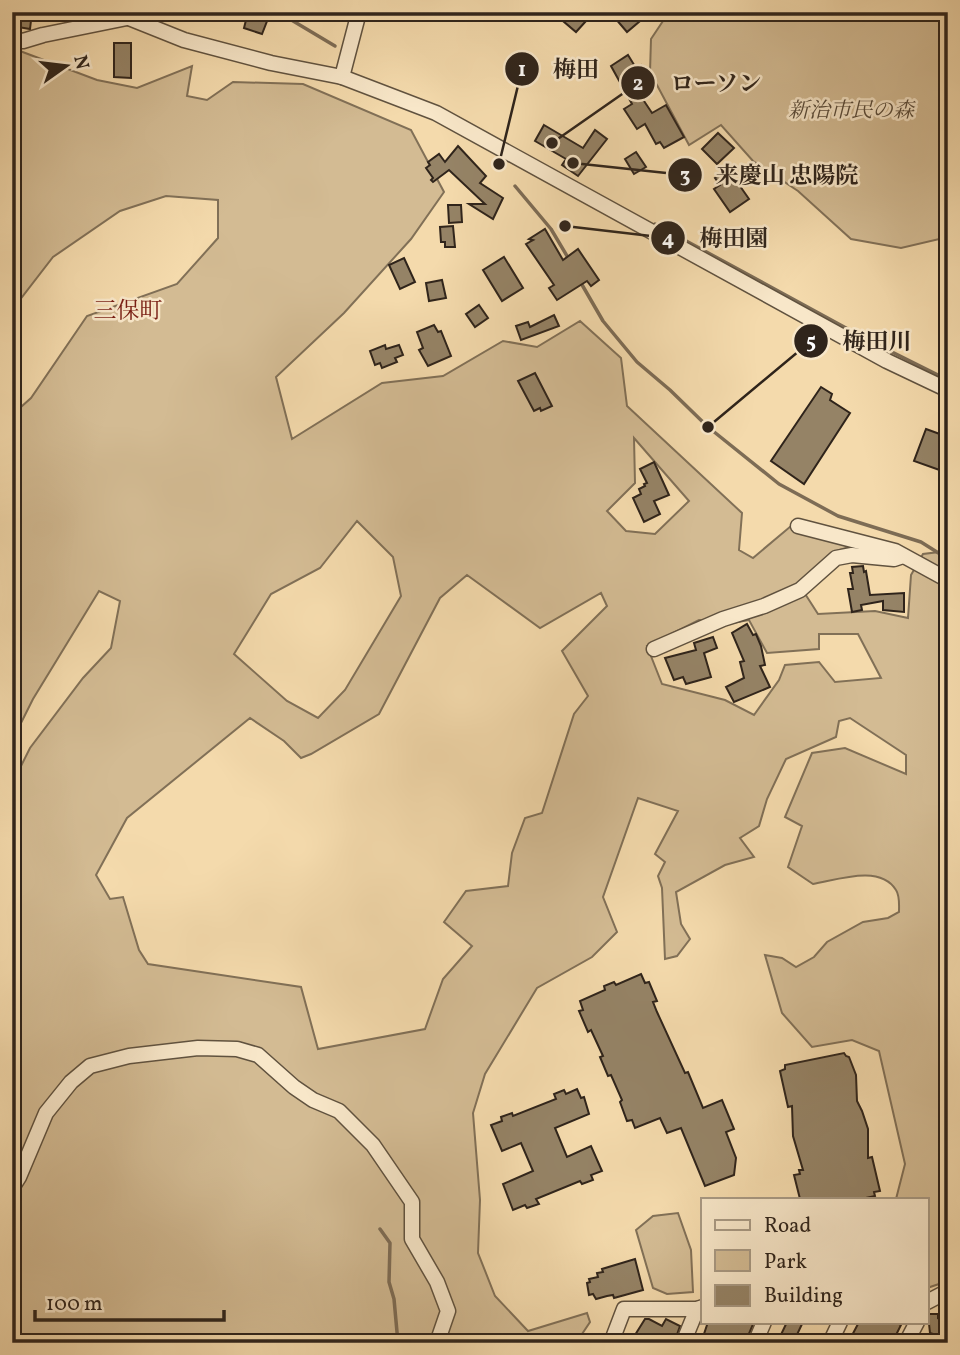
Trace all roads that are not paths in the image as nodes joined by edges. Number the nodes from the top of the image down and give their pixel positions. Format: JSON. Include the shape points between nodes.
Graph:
{"nodes":[{"id":1,"x":114,"y":12,"type":"edge"},
{"id":2,"x":359,"y":12,"type":"edge"},
{"id":3,"x":128,"y":18,"type":"junction"},
{"id":4,"x":12,"y":40,"type":"edge"},
{"id":5,"x":342,"y":77,"type":"junction"},
{"id":6,"x":948,"y":390,"type":"edge"},
{"id":7,"x":798,"y":526,"type":"dead end"},
{"id":8,"x":903,"y":556,"type":"junction"},
{"id":9,"x":948,"y":580,"type":"edge"},
{"id":10,"x":654,"y":649,"type":"dead end"},
{"id":11,"x":12,"y":1188,"type":"edge"},
{"id":12,"x":948,"y":1291,"type":"edge"},
{"id":13,"x":928,"y":1301,"type":"edge"},
{"id":14,"x":700,"y":1308,"type":"edge"},
{"id":15,"x":763,"y":1324,"type":"edge"},
{"id":16,"x":839,"y":1324,"type":"edge"},
{"id":17,"x":916,"y":1324,"type":"edge"},
{"id":18,"x":907,"y":1342,"type":"edge"},
{"id":19,"x":437,"y":1343,"type":"edge"},
{"id":20,"x":611,"y":1343,"type":"edge"},
{"id":21,"x":683,"y":1343,"type":"edge"},
{"id":22,"x":755,"y":1343,"type":"edge"},
{"id":23,"x":830,"y":1343,"type":"edge"},
{"id":24,"x":933,"y":1343,"type":"edge"}],
"edges":[{"from":1,"to":3,"type":"street"},
{"from":2,"to":5,"type":"street"},
{"from":3,"to":4,"type":"street"},
{"from":3,"to":5,"type":"street","via":[[184,40]]},
{"from":5,"to":6,"type":"street","via":[[436,113],[887,361]]},
{"from":7,"to":8,"type":"street"},
{"from":8,"to":9,"type":"street"},
{"from":8,"to":10,"type":"street","via":[[836,558],[800,590]]},
{"from":11,"to":19,"type":"street","via":[[46,1113],[90,1066],[198,1048],[237,1049],[258,1055],[313,1100],[340,1111],[373,1145],[412,1202],[412,1239],[448,1311]]},
{"from":12,"to":13,"type":"street"},
{"from":14,"to":20,"type":"street","via":[[624,1309]]},
{"from":14,"to":21,"type":"street"},
{"from":15,"to":22,"type":"street"},
{"from":16,"to":23,"type":"street"},
{"from":17,"to":18,"type":"street"},
{"from":18,"to":24,"type":"street"}]}
